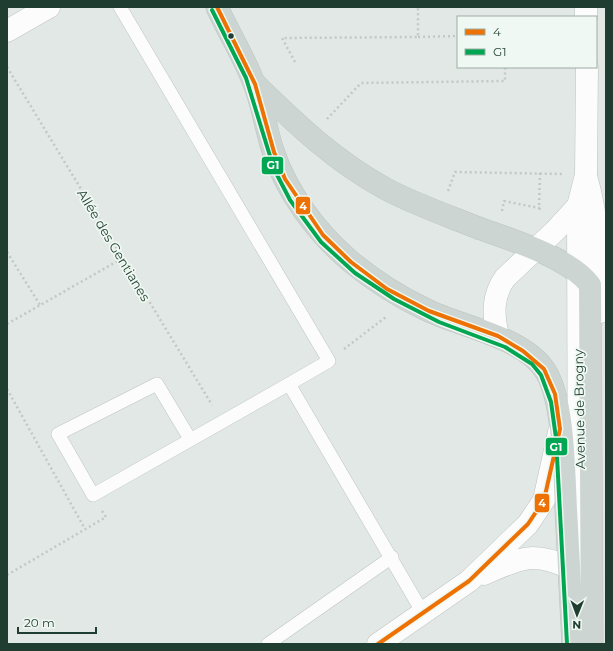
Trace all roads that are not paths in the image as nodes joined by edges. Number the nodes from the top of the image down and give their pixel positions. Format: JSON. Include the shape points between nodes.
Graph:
{"nodes":[{"id":1,"x":49,"y":7,"type":"edge"},
{"id":2,"x":120,"y":7,"type":"edge"},
{"id":3,"x":217,"y":7,"type":"edge"},
{"id":4,"x":7,"y":31,"type":"edge"},
{"id":5,"x":587,"y":68,"type":"edge"},
{"id":6,"x":255,"y":84,"type":"junction"},
{"id":7,"x":586,"y":175,"type":"junction"},
{"id":8,"x":578,"y":206,"type":"junction"},
{"id":9,"x":536,"y":249,"type":"junction"},
{"id":10,"x":584,"y":278,"type":"junction"},
{"id":11,"x":498,"y":336,"type":"junction"},
{"id":12,"x":289,"y":384,"type":"junction"},
{"id":13,"x":560,"y":429,"type":"junction"},
{"id":14,"x":190,"y":439,"type":"junction"},
{"id":15,"x":392,"y":557,"type":"junction"},
{"id":16,"x":569,"y":568,"type":"junction"},
{"id":17,"x":468,"y":581,"type":"junction"},
{"id":18,"x":423,"y":613,"type":"junction"},
{"id":19,"x":268,"y":644,"type":"edge"},
{"id":20,"x":378,"y":644,"type":"edge"},
{"id":21,"x":573,"y":644,"type":"edge"},
{"id":22,"x":577,"y":644,"type":"edge"},
{"id":23,"x":592,"y":644,"type":"edge"},
{"id":24,"x":603,"y":644,"type":"edge"}],
"edges":[{"from":1,"to":4,"type":"main road"},
{"from":2,"to":12,"type":"lane","via":[[329,361]]},
{"from":3,"to":6,"type":"main road"},
{"from":5,"to":7,"type":"main road","name":"Avenue de Brogny"},
{"from":6,"to":9,"type":"main road","via":[[310,137],[362,176],[404,198]]},
{"from":6,"to":11,"type":"main road","name":"Avenue de Brogny","via":[[274,152],[296,199],[335,248],[381,285],[407,300],[446,318]]},
{"from":7,"to":8,"type":"main road","name":"Avenue de Brogny"},
{"from":7,"to":24,"type":"main road","name":"Avenue de Brogny","via":[[594,205],[600,283]]},
{"from":8,"to":9,"type":"main road"},
{"from":8,"to":10,"type":"main road","name":"Avenue de Brogny"},
{"from":9,"to":10,"type":"main road"},
{"from":9,"to":11,"type":"main road","via":[[499,287],[494,308]]},
{"from":10,"to":22,"type":"main road","name":"Avenue de Brogny"},
{"from":10,"to":23,"type":"main road","name":"Avenue de Brogny"},
{"from":11,"to":13,"type":"main road","name":"Avenue de Brogny","via":[[523,351],[544,369],[555,394]]},
{"from":12,"to":14,"type":"lane"},
{"from":12,"to":15,"type":"lane"},
{"from":13,"to":16,"type":"main road","name":"Avenue de Brogny"},
{"from":13,"to":17,"type":"main road","via":[[544,500],[528,524]]},
{"from":14,"to":14,"type":"lane","via":[[157,384],[58,434],[93,495]]},
{"from":15,"to":18,"type":"lane"},
{"from":15,"to":19,"type":"lane"},
{"from":16,"to":17,"type":"main road","via":[[543,559],[519,558]]},
{"from":16,"to":21,"type":"main road","name":"Avenue de Brogny"},
{"from":17,"to":18,"type":"main road"},
{"from":18,"to":20,"type":"main road"}]}
